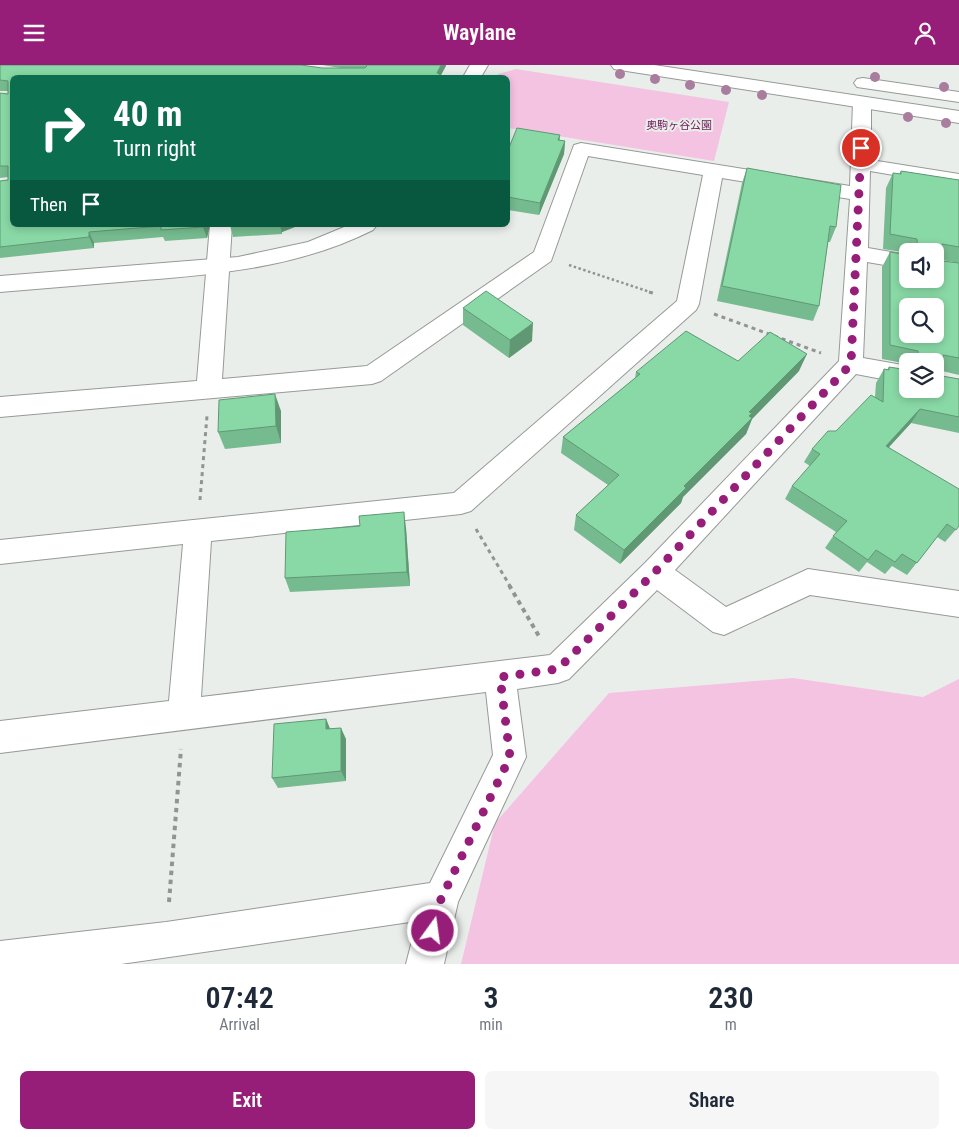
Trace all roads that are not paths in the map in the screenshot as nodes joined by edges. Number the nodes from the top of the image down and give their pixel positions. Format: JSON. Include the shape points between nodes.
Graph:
{"nodes":[{"id":1,"x":620,"y":65,"type":"edge"},
{"id":2,"x":844,"y":80,"type":"dead end"},
{"id":3,"x":959,"y":97,"type":"edge"},
{"id":4,"x":862,"y":102,"type":"junction"},
{"id":5,"x":959,"y":117,"type":"edge"},
{"id":6,"x":861,"y":164,"type":"junction"},
{"id":7,"x":714,"y":170,"type":"junction"},
{"id":8,"x":959,"y":180,"type":"edge"},
{"id":9,"x":860,"y":194,"type":"junction"},
{"id":10,"x":221,"y":227,"type":"edge"},
{"id":11,"x":362,"y":227,"type":"edge"},
{"id":12,"x":857,"y":253,"type":"junction"},
{"id":13,"x":899,"y":260,"type":"edge"},
{"id":14,"x":217,"y":267,"type":"junction"},
{"id":15,"x":0,"y":284,"type":"edge"},
{"id":16,"x":851,"y":364,"type":"junction"},
{"id":17,"x":899,"y":373,"type":"edge"},
{"id":18,"x":209,"y":388,"type":"junction"},
{"id":19,"x":0,"y":407,"type":"edge"},
{"id":20,"x":198,"y":530,"type":"junction"},
{"id":21,"x":0,"y":552,"type":"edge"},
{"id":22,"x":655,"y":572,"type":"junction"},
{"id":23,"x":959,"y":604,"type":"edge"},
{"id":24,"x":500,"y":677,"type":"junction"},
{"id":25,"x":184,"y":715,"type":"junction"},
{"id":26,"x":0,"y":737,"type":"edge"},
{"id":27,"x":441,"y":899,"type":"junction"},
{"id":28,"x":0,"y":960,"type":"edge"},
{"id":29,"x":425,"y":964,"type":"edge"}],
"edges":[{"from":1,"to":4,"type":"street"},
{"from":2,"to":3,"type":"street"},
{"from":4,"to":5,"type":"street"},
{"from":4,"to":6,"type":"street"},
{"from":6,"to":8,"type":"street"},
{"from":6,"to":9,"type":"street"},
{"from":7,"to":9,"type":"street"},
{"from":7,"to":18,"type":"street","via":[[581,149],[543,256],[372,375]]},
{"from":7,"to":20,"type":"street","via":[[688,304],[461,503]]},
{"from":9,"to":12,"type":"street"},
{"from":10,"to":14,"type":"street"},
{"from":11,"to":14,"type":"street","via":[[303,252],[249,264]]},
{"from":12,"to":13,"type":"street"},
{"from":12,"to":16,"type":"street"},
{"from":14,"to":15,"type":"street"},
{"from":14,"to":18,"type":"street"},
{"from":16,"to":17,"type":"street"},
{"from":16,"to":22,"type":"street"},
{"from":18,"to":19,"type":"street"},
{"from":20,"to":21,"type":"street"},
{"from":20,"to":25,"type":"street"},
{"from":22,"to":23,"type":"street","via":[[724,622],[808,582]]},
{"from":22,"to":24,"type":"street","via":[[558,669]]},
{"from":24,"to":25,"type":"street"},
{"from":24,"to":27,"type":"street","via":[[510,757]]},
{"from":25,"to":26,"type":"street"},
{"from":27,"to":28,"type":"street","via":[[166,940]]},
{"from":27,"to":29,"type":"street"}]}
